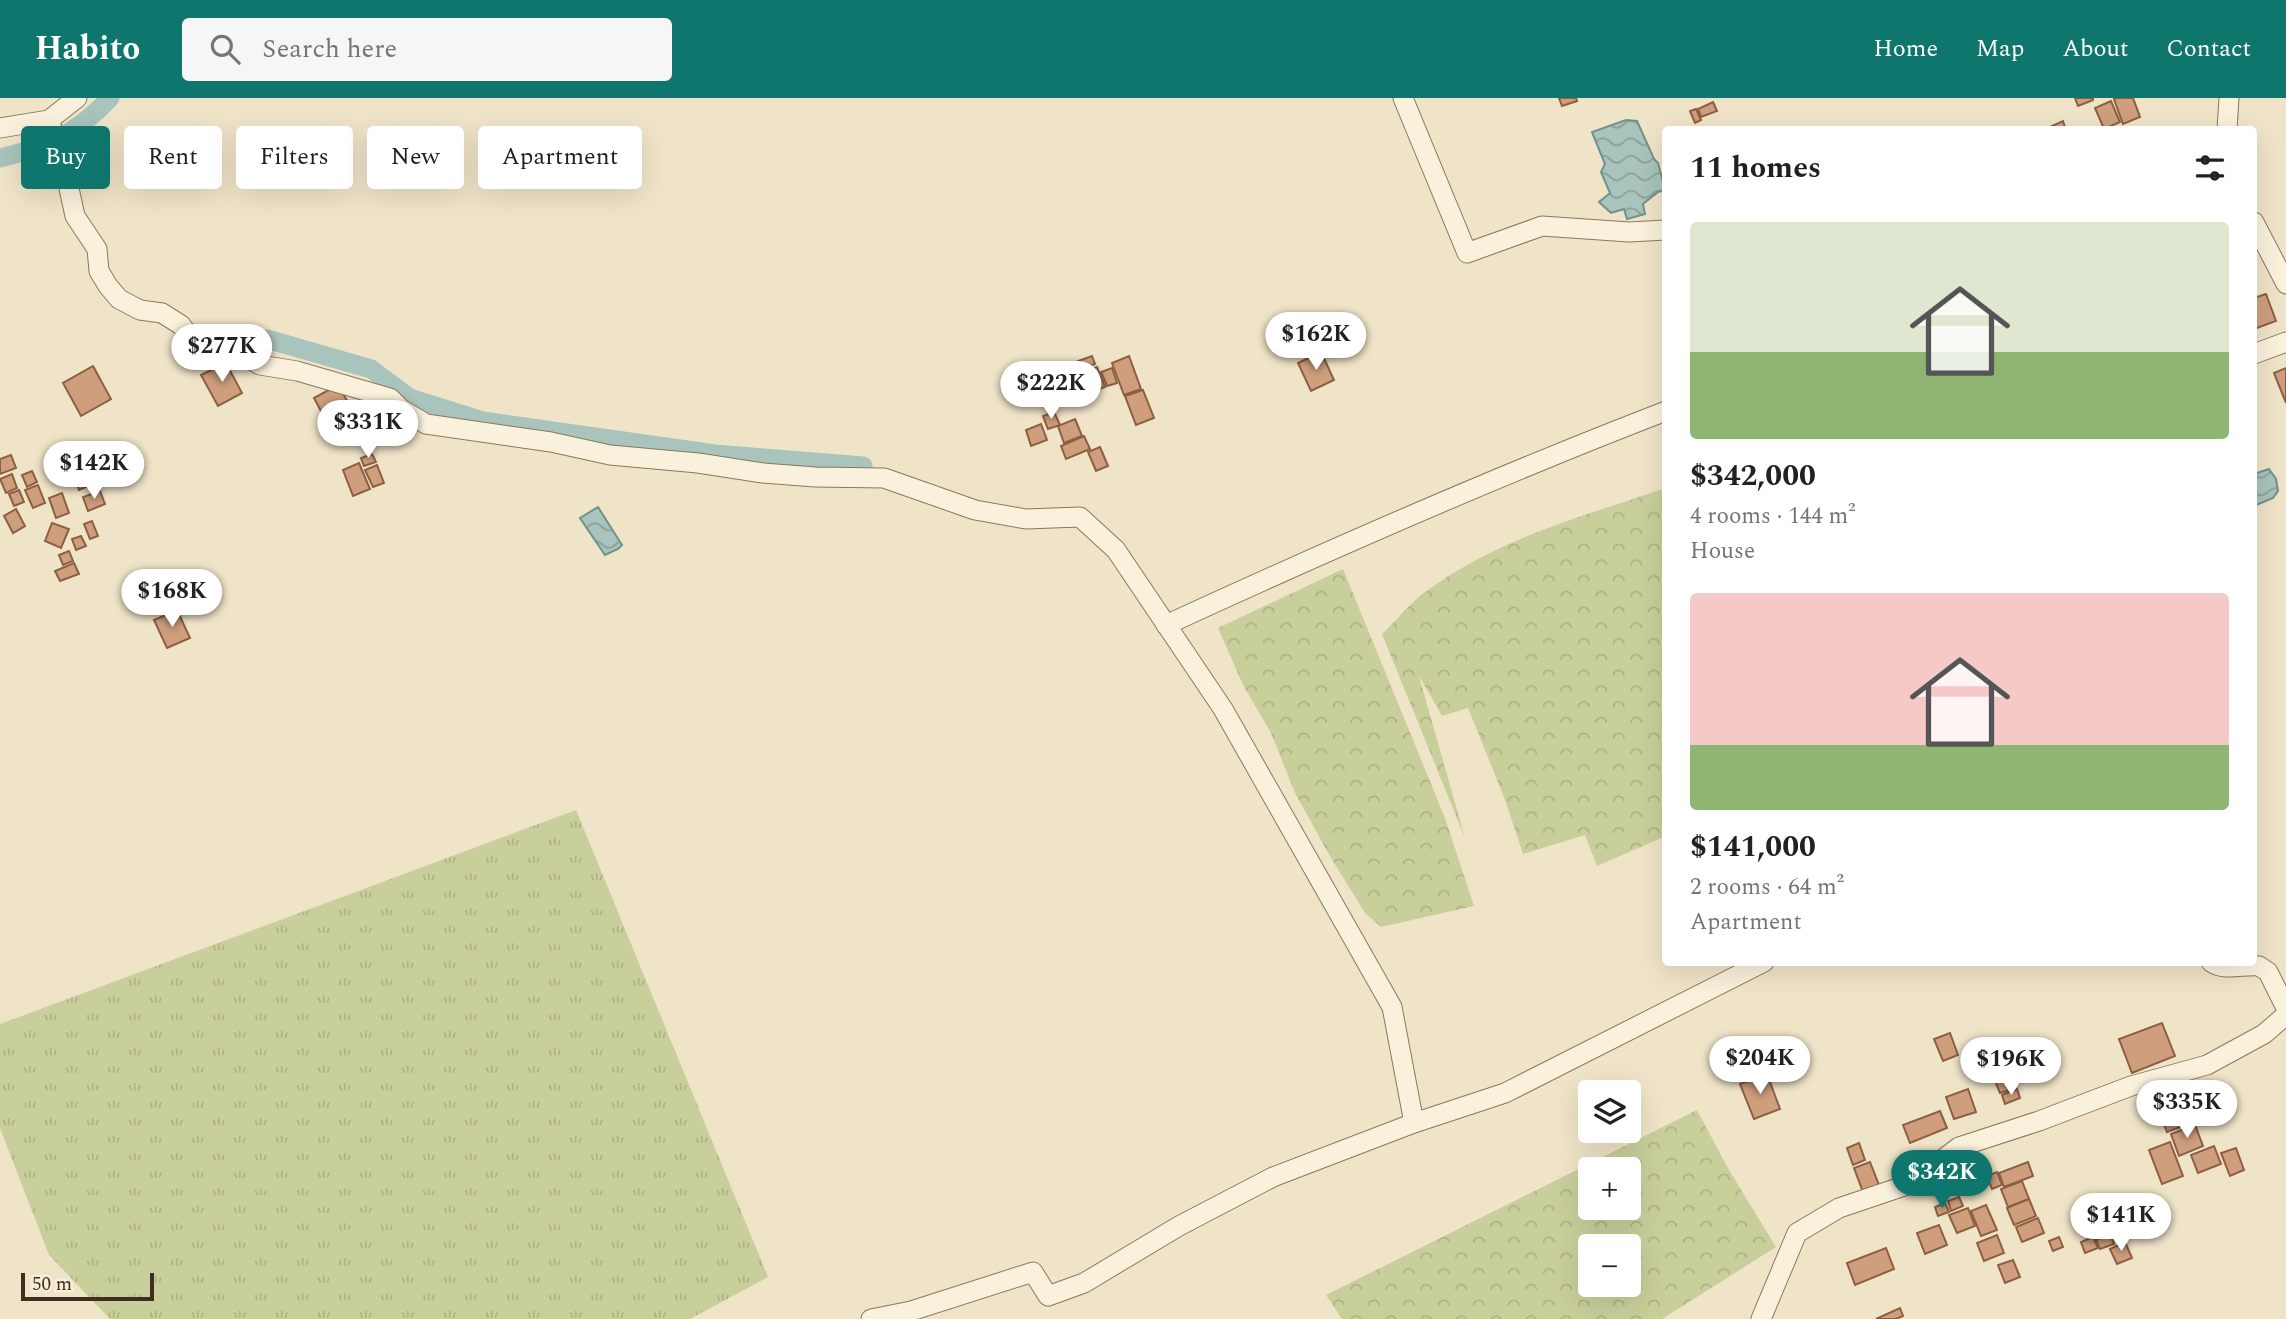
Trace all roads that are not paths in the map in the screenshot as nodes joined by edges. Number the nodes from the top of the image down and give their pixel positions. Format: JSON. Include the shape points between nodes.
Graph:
{"nodes":[{"id":1,"x":77,"y":98,"type":"edge"},
{"id":2,"x":1403,"y":98,"type":"edge"},
{"id":3,"x":2229,"y":98,"type":"edge"},
{"id":4,"x":49,"y":120,"type":"junction"},
{"id":5,"x":2227,"y":126,"type":"edge"},
{"id":6,"x":0,"y":128,"type":"edge"},
{"id":7,"x":2257,"y":228,"type":"edge"},
{"id":8,"x":1662,"y":230,"type":"edge"},
{"id":9,"x":2286,"y":284,"type":"edge"},
{"id":10,"x":2286,"y":342,"type":"edge"},
{"id":11,"x":2257,"y":353,"type":"edge"},
{"id":12,"x":1662,"y":413,"type":"edge"},
{"id":13,"x":1166,"y":625,"type":"junction"},
{"id":14,"x":2257,"y":965,"type":"edge"},
{"id":15,"x":1756,"y":966,"type":"edge"},
{"id":16,"x":2216,"y":966,"type":"edge"},
{"id":17,"x":2248,"y":966,"type":"edge"},
{"id":18,"x":2286,"y":1008,"type":"edge"},
{"id":19,"x":2286,"y":1015,"type":"edge"},
{"id":20,"x":1414,"y":1123,"type":"junction"},
{"id":21,"x":871,"y":1319,"type":"edge"},
{"id":22,"x":1761,"y":1319,"type":"edge"}],
"edges":[{"from":1,"to":4,"type":"street"},
{"from":2,"to":8,"type":"street","via":[[1466,253],[1542,226]]},
{"from":3,"to":5,"type":"street"},
{"from":4,"to":6,"type":"street"},
{"from":4,"to":13,"type":"street","via":[[75,216],[97,249],[99,271],[108,286],[129,305],[162,313],[181,325],[197,346],[225,344],[260,365],[390,398],[426,424],[610,455],[763,473],[884,478],[975,510],[1026,519],[1080,517],[1116,550]]},
{"from":7,"to":9,"type":"street"},
{"from":10,"to":11,"type":"street"},
{"from":12,"to":13,"type":"street","via":[[1412,515]]},
{"from":13,"to":20,"type":"street","via":[[1223,709],[1392,1007]]},
{"from":14,"to":18,"type":"street","via":[[2268,972]]},
{"from":15,"to":20,"type":"street","via":[[1505,1093]]},
{"from":16,"to":17,"type":"street"},
{"from":19,"to":22,"type":"street","via":[[2264,1034],[2207,1065],[2131,1086],[1959,1147],[1910,1184],[1839,1208],[1797,1233]]},
{"from":20,"to":21,"type":"street","via":[[1273,1177],[1084,1283],[1048,1296],[1033,1272]]}]}
